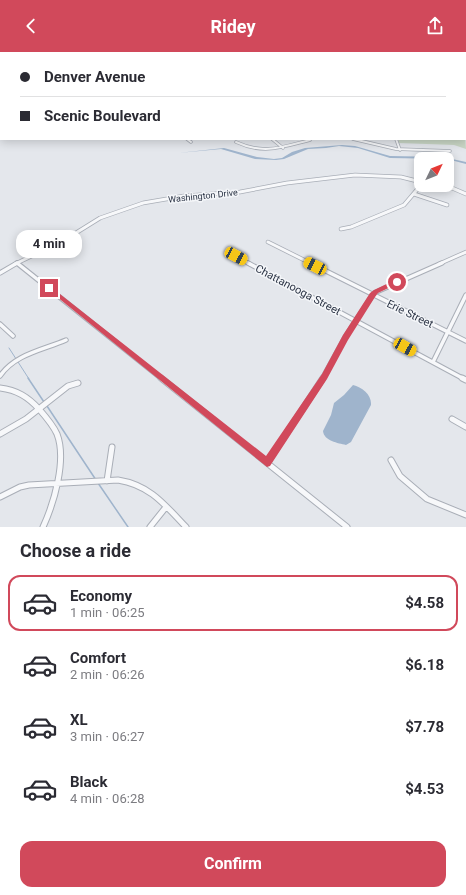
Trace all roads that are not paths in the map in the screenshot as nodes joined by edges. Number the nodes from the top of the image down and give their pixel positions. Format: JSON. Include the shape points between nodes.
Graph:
{"nodes":[{"id":1,"x":188,"y":140,"type":"edge"},
{"id":2,"x":274,"y":140,"type":"edge"},
{"id":3,"x":310,"y":140,"type":"dead end"},
{"id":4,"x":358,"y":140,"type":"edge"},
{"id":5,"x":395,"y":140,"type":"edge"},
{"id":6,"x":191,"y":142,"type":"dead end"},
{"id":7,"x":236,"y":142,"type":"dead end"},
{"id":8,"x":284,"y":147,"type":"junction"},
{"id":9,"x":399,"y":149,"type":"junction"},
{"id":10,"x":450,"y":151,"type":"dead end"},
{"id":11,"x":414,"y":180,"type":"edge"},
{"id":12,"x":454,"y":189,"type":"edge"},
{"id":13,"x":414,"y":194,"type":"joint"},
{"id":14,"x":466,"y":194,"type":"edge"},
{"id":15,"x":446,"y":205,"type":"dead end"},
{"id":16,"x":341,"y":229,"type":"dead end"},
{"id":17,"x":268,"y":242,"type":"dead end"},
{"id":18,"x":466,"y":252,"type":"edge"},
{"id":19,"x":236,"y":256,"type":"dead end"},
{"id":20,"x":17,"y":263,"type":"junction"},
{"id":21,"x":0,"y":273,"type":"edge"},
{"id":22,"x":373,"y":295,"type":"junction"},
{"id":23,"x":466,"y":295,"type":"edge"},
{"id":24,"x":356,"y":321,"type":"junction"},
{"id":25,"x":0,"y":324,"type":"edge"},
{"id":26,"x":448,"y":332,"type":"junction"},
{"id":27,"x":13,"y":336,"type":"dead end"},
{"id":28,"x":66,"y":340,"type":"dead end"},
{"id":29,"x":466,"y":341,"type":"edge"},
{"id":30,"x":433,"y":362,"type":"junction"},
{"id":31,"x":0,"y":376,"type":"edge"},
{"id":32,"x":466,"y":380,"type":"edge"},
{"id":33,"x":78,"y":383,"type":"dead end"},
{"id":34,"x":0,"y":388,"type":"edge"},
{"id":35,"x":39,"y":409,"type":"junction"},
{"id":36,"x":452,"y":419,"type":"dead end"},
{"id":37,"x":466,"y":427,"type":"edge"},
{"id":38,"x":0,"y":434,"type":"edge"},
{"id":39,"x":112,"y":447,"type":"dead end"},
{"id":40,"x":391,"y":460,"type":"dead end"},
{"id":41,"x":267,"y":463,"type":"junction"},
{"id":42,"x":107,"y":480,"type":"junction"},
{"id":43,"x":56,"y":484,"type":"junction"},
{"id":44,"x":0,"y":496,"type":"edge"},
{"id":45,"x":166,"y":507,"type":"junction"},
{"id":46,"x":466,"y":515,"type":"edge"},
{"id":47,"x":43,"y":527,"type":"edge"},
{"id":48,"x":150,"y":527,"type":"edge"},
{"id":49,"x":186,"y":527,"type":"edge"},
{"id":50,"x":347,"y":527,"type":"edge"}],
"edges":[{"from":1,"to":6,"type":"street"},
{"from":2,"to":8,"type":"street"},
{"from":3,"to":8,"type":"street"},
{"from":4,"to":9,"type":"street"},
{"from":5,"to":9,"type":"street"},
{"from":7,"to":8,"type":"street","via":[[258,150],[270,151]]},
{"from":9,"to":10,"type":"street"},
{"from":11,"to":20,"type":"street","name":"Washington Drive","via":[[401,177],[355,175],[143,203],[100,218],[62,241]]},
{"from":12,"to":14,"type":"street"},
{"from":13,"to":15,"type":"street"},
{"from":13,"to":16,"type":"street","via":[[400,208]]},
{"from":17,"to":22,"type":"street","name":"Erie Street"},
{"from":18,"to":22,"type":"street"},
{"from":19,"to":24,"type":"street","name":"Chattanooga Street"},
{"from":20,"to":21,"type":"street","name":"Washington Drive"},
{"from":20,"to":41,"type":"street"},
{"from":22,"to":24,"type":"street"},
{"from":22,"to":26,"type":"street","name":"Erie Street"},
{"from":23,"to":26,"type":"street"},
{"from":24,"to":30,"type":"street","name":"Chattanooga Street"},
{"from":24,"to":41,"type":"street","via":[[327,372]]},
{"from":25,"to":27,"type":"street"},
{"from":26,"to":29,"type":"street","name":"Erie Street"},
{"from":26,"to":30,"type":"street"},
{"from":28,"to":31,"type":"street","via":[[18,360],[8,366]]},
{"from":30,"to":32,"type":"street","name":"Chattanooga Street"},
{"from":33,"to":35,"type":"street","via":[[66,388]]},
{"from":34,"to":35,"type":"street","via":[[23,393]]},
{"from":35,"to":38,"type":"street"},
{"from":35,"to":43,"type":"street","via":[[56,432],[61,446]]},
{"from":36,"to":37,"type":"street"},
{"from":39,"to":42,"type":"street"},
{"from":40,"to":46,"type":"street","via":[[400,476],[427,499]]},
{"from":41,"to":50,"type":"street"},
{"from":42,"to":43,"type":"street"},
{"from":42,"to":45,"type":"street","via":[[136,483],[150,490]]},
{"from":43,"to":44,"type":"street","via":[[20,487]]},
{"from":43,"to":47,"type":"street"},
{"from":45,"to":48,"type":"street"},
{"from":45,"to":49,"type":"street"}]}
